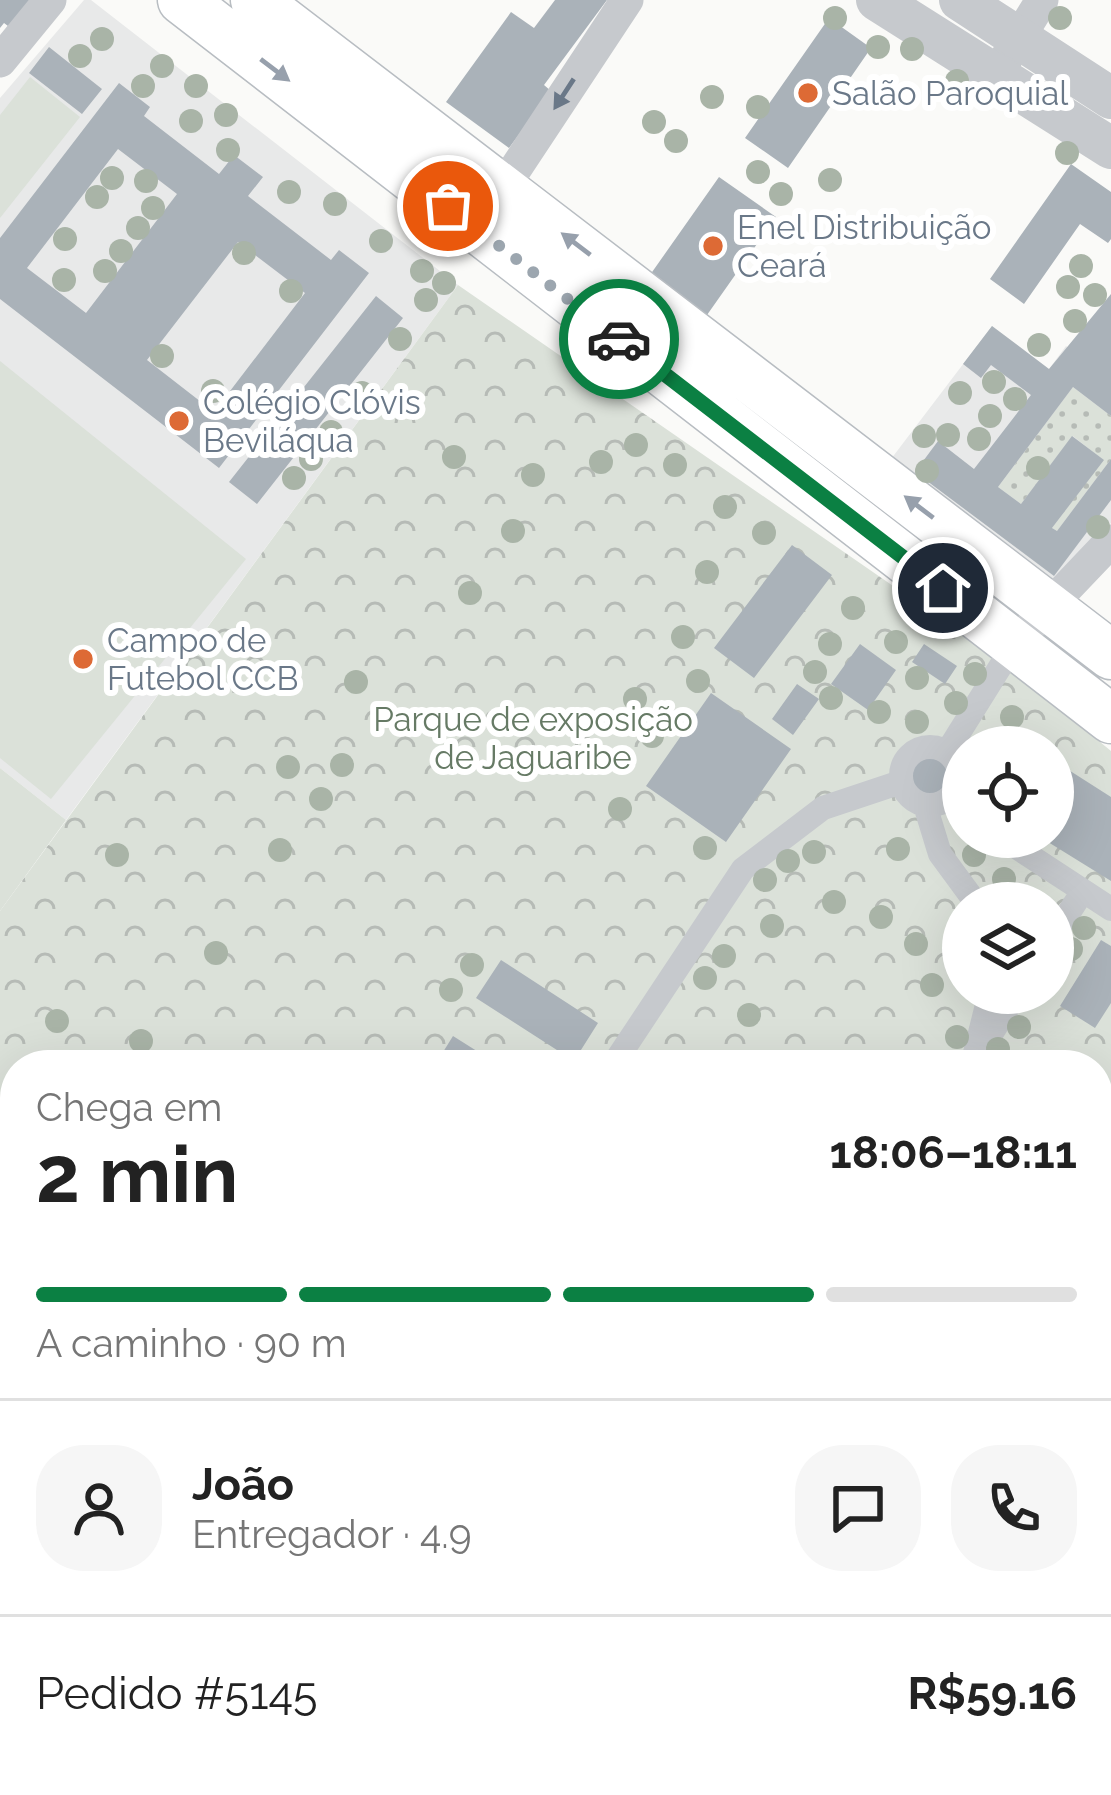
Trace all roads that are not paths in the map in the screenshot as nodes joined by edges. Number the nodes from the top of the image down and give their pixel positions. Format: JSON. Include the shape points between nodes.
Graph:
{"nodes":[{"id":1,"x":50,"y":0,"type":"edge"},
{"id":2,"x":182,"y":0,"type":"edge"},
{"id":3,"x":255,"y":0,"type":"edge"},
{"id":4,"x":626,"y":0,"type":"edge"},
{"id":5,"x":960,"y":0,"type":"edge"},
{"id":6,"x":1042,"y":0,"type":"edge"},
{"id":7,"x":889,"y":3,"type":"edge"},
{"id":8,"x":1018,"y":37,"type":"junction"},
{"id":9,"x":0,"y":61,"type":"edge"},
{"id":10,"x":996,"y":75,"type":"junction"},
{"id":11,"x":1111,"y":98,"type":"edge"},
{"id":12,"x":1111,"y":148,"type":"edge"},
{"id":13,"x":502,"y":188,"type":"junction"},
{"id":14,"x":475,"y":229,"type":"junction"},
{"id":15,"x":1111,"y":541,"type":"edge"},
{"id":16,"x":1048,"y":606,"type":"junction"},
{"id":17,"x":1105,"y":641,"type":"edge"},
{"id":18,"x":1015,"y":643,"type":"junction"},
{"id":19,"x":1058,"y":678,"type":"junction"},
{"id":20,"x":1111,"y":718,"type":"edge"},
{"id":21,"x":963,"y":726,"type":"edge"},
{"id":22,"x":942,"y":750,"type":"edge"},
{"id":23,"x":901,"y":782,"type":"junction"},
{"id":24,"x":942,"y":804,"type":"edge"},
{"id":25,"x":1033,"y":858,"type":"edge"},
{"id":26,"x":1083,"y":891,"type":"junction"},
{"id":27,"x":1074,"y":905,"type":"edge"},
{"id":28,"x":1111,"y":909,"type":"edge"},
{"id":29,"x":985,"y":1014,"type":"edge"},
{"id":30,"x":1004,"y":1014,"type":"edge"},
{"id":31,"x":623,"y":1050,"type":"edge"},
{"id":32,"x":976,"y":1050,"type":"edge"},
{"id":33,"x":980,"y":1050,"type":"edge"}],
"edges":[{"from":1,"to":9,"type":"street"},
{"from":2,"to":14,"type":"main road","one_way":true},
{"from":3,"to":13,"type":"main road"},
{"from":4,"to":13,"type":"street","one_way":true},
{"from":5,"to":8,"type":"street"},
{"from":6,"to":8,"type":"street"},
{"from":7,"to":10,"type":"street"},
{"from":8,"to":10,"type":"street"},
{"from":8,"to":11,"type":"street"},
{"from":10,"to":12,"type":"street"},
{"from":13,"to":14,"type":"street"},
{"from":16,"to":13,"type":"main road","one_way":true},
{"from":14,"to":18,"type":"main road"},
{"from":15,"to":16,"type":"street"},
{"from":16,"to":17,"type":"main road"},
{"from":16,"to":18,"type":"street"},
{"from":17,"to":19,"type":"street"},
{"from":18,"to":19,"type":"main road"},
{"from":18,"to":21,"type":"street"},
{"from":19,"to":20,"type":"main road"},
{"from":22,"to":23,"type":"street","via":[[915,751]]},
{"from":23,"to":24,"type":"street","via":[[915,800]]},
{"from":23,"to":31,"type":"street","via":[[823,808],[743,868]]},
{"from":25,"to":26,"type":"street"},
{"from":26,"to":27,"type":"street"},
{"from":26,"to":28,"type":"street"},
{"from":29,"to":32,"type":"street"},
{"from":30,"to":33,"type":"street"}]}
